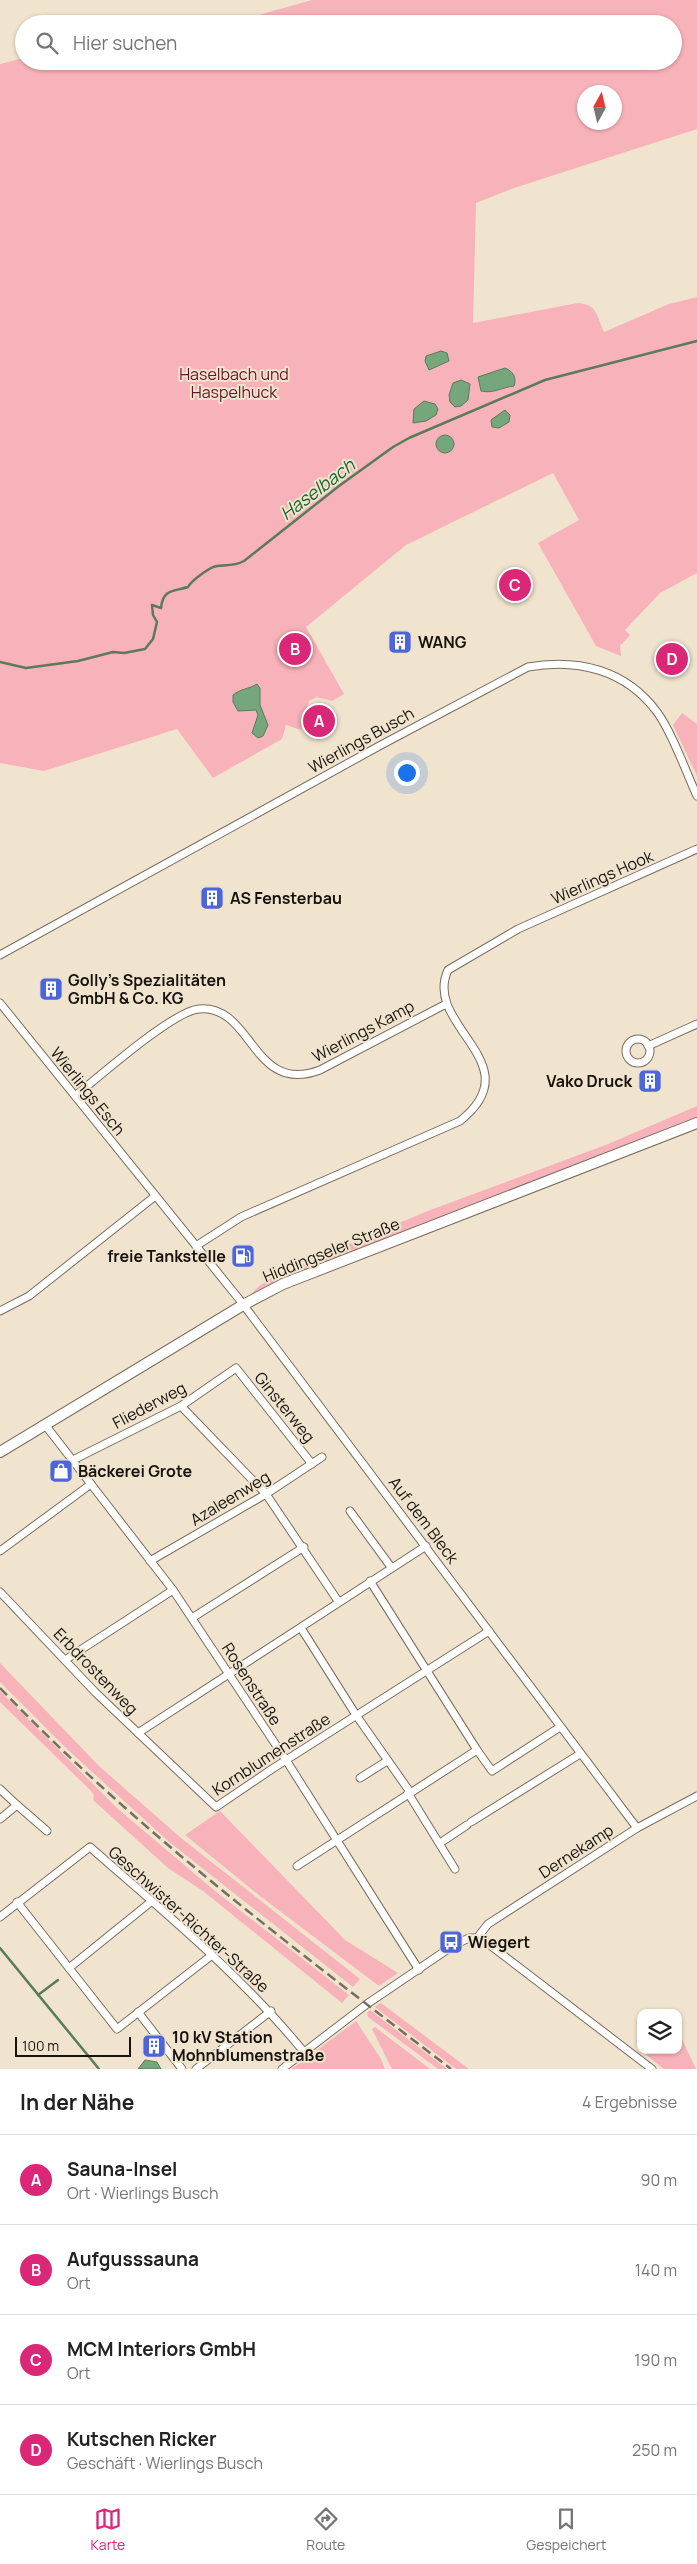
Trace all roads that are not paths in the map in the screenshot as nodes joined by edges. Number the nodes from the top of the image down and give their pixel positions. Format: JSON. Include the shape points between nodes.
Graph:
{"nodes":[{"id":1,"x":697,"y":796,"type":"edge"},
{"id":2,"x":697,"y":849,"type":"edge"},
{"id":3,"x":0,"y":955,"type":"edge"},
{"id":4,"x":0,"y":1003,"type":"edge"},
{"id":5,"x":446,"y":1004,"type":"junction"},
{"id":6,"x":697,"y":1024,"type":"edge"},
{"id":7,"x":648,"y":1046,"type":"dead end"},
{"id":8,"x":75,"y":1096,"type":"junction"},
{"id":9,"x":697,"y":1123,"type":"edge"},
{"id":10,"x":154,"y":1196,"type":"junction"},
{"id":11,"x":196,"y":1246,"type":"junction"},
{"id":12,"x":243,"y":1305,"type":"junction"},
{"id":13,"x":0,"y":1311,"type":"edge"},
{"id":14,"x":236,"y":1368,"type":"joint"},
{"id":15,"x":181,"y":1406,"type":"junction"},
{"id":16,"x":46,"y":1426,"type":"junction"},
{"id":17,"x":0,"y":1452,"type":"edge"},
{"id":18,"x":322,"y":1456,"type":"dead end"},
{"id":19,"x":73,"y":1460,"type":"junction"},
{"id":20,"x":312,"y":1464,"type":"junction"},
{"id":21,"x":91,"y":1484,"type":"junction"},
{"id":22,"x":266,"y":1494,"type":"junction"},
{"id":23,"x":350,"y":1511,"type":"dead end"},
{"id":24,"x":426,"y":1546,"type":"junction"},
{"id":25,"x":304,"y":1548,"type":"junction"},
{"id":26,"x":0,"y":1551,"type":"edge"},
{"id":27,"x":150,"y":1561,"type":"junction"},
{"id":28,"x":392,"y":1567,"type":"junction"},
{"id":29,"x":370,"y":1582,"type":"junction"},
{"id":30,"x":173,"y":1590,"type":"junction"},
{"id":31,"x":0,"y":1592,"type":"edge"},
{"id":32,"x":338,"y":1601,"type":"junction"},
{"id":33,"x":192,"y":1618,"type":"junction"},
{"id":34,"x":301,"y":1628,"type":"junction"},
{"id":35,"x":489,"y":1631,"type":"junction"},
{"id":36,"x":66,"y":1660,"type":"junction"},
{"id":37,"x":425,"y":1670,"type":"junction"},
{"id":38,"x":230,"y":1674,"type":"junction"},
{"id":39,"x":356,"y":1715,"type":"junction"},
{"id":40,"x":560,"y":1727,"type":"junction"},
{"id":41,"x":138,"y":1733,"type":"junction"},
{"id":42,"x":477,"y":1750,"type":"junction"},
{"id":43,"x":580,"y":1754,"type":"junction"},
{"id":44,"x":286,"y":1760,"type":"junction"},
{"id":45,"x":387,"y":1761,"type":"junction"},
{"id":46,"x":360,"y":1778,"type":"dead end"},
{"id":47,"x":0,"y":1788,"type":"edge"},
{"id":48,"x":409,"y":1793,"type":"junction"},
{"id":49,"x":697,"y":1796,"type":"edge"},
{"id":50,"x":17,"y":1805,"type":"junction"},
{"id":51,"x":0,"y":1819,"type":"edge"},
{"id":52,"x":637,"y":1828,"type":"junction"},
{"id":53,"x":47,"y":1831,"type":"dead end"},
{"id":54,"x":337,"y":1841,"type":"junction"},
{"id":55,"x":440,"y":1843,"type":"junction"},
{"id":56,"x":297,"y":1866,"type":"dead end"},
{"id":57,"x":455,"y":1870,"type":"dead end"},
{"id":58,"x":152,"y":1901,"type":"junction"},
{"id":59,"x":18,"y":1902,"type":"junction"},
{"id":60,"x":0,"y":1916,"type":"edge"},
{"id":61,"x":477,"y":1938,"type":"junction"},
{"id":62,"x":212,"y":1955,"type":"junction"},
{"id":63,"x":69,"y":1968,"type":"junction"},
{"id":64,"x":418,"y":1970,"type":"junction"},
{"id":65,"x":270,"y":2011,"type":"junction"},
{"id":66,"x":138,"y":2012,"type":"junction"},
{"id":67,"x":304,"y":2052,"type":"junction"},
{"id":68,"x":182,"y":2069,"type":"edge"},
{"id":69,"x":196,"y":2069,"type":"edge"},
{"id":70,"x":282,"y":2069,"type":"edge"},
{"id":71,"x":652,"y":2069,"type":"edge"}],
"edges":[{"from":1,"to":3,"type":"street","name":"Wierlings Busch","via":[[659,714],[627,682],[590,666],[549,663],[528,667]]},
{"from":2,"to":5,"type":"street","name":"Wierlings Hook","via":[[518,930],[448,970],[443,981]]},
{"from":4,"to":8,"type":"street","name":"Wierlings Esch"},
{"from":5,"to":8,"type":"street","name":"Wierlings Kamp","via":[[320,1070],[300,1075],[268,1064],[233,1022],[219,1012],[199,1009],[176,1016]]},
{"from":5,"to":11,"type":"street","via":[[481,1059],[486,1074],[476,1109],[460,1121],[241,1217]]},
{"from":6,"to":7,"type":"street"},
{"from":8,"to":10,"type":"street","name":"Wierlings Esch"},
{"from":9,"to":12,"type":"street","name":"Hiddingseler Straße","via":[[282,1284]]},
{"from":10,"to":11,"type":"street","name":"Wierlings Esch"},
{"from":10,"to":13,"type":"street","via":[[29,1296]]},
{"from":11,"to":12,"type":"street","name":"Wierlings Esch"},
{"from":12,"to":16,"type":"street","name":"Hiddingseler Straße"},
{"from":12,"to":24,"type":"street","name":"Auf dem Bleck"},
{"from":14,"to":15,"type":"street","name":"Fliederweg"},
{"from":14,"to":20,"type":"street","name":"Ginsterweg"},
{"from":15,"to":19,"type":"street","name":"Fliederweg"},
{"from":15,"to":22,"type":"street"},
{"from":16,"to":17,"type":"street","name":"Hiddingseler Straße"},
{"from":16,"to":19,"type":"street","name":"Rosenstraße"},
{"from":18,"to":20,"type":"street","name":"Azaleenweg"},
{"from":19,"to":21,"type":"street","name":"Rosenstraße"},
{"from":20,"to":22,"type":"street","name":"Azaleenweg"},
{"from":21,"to":26,"type":"street"},
{"from":21,"to":27,"type":"street","name":"Rosenstraße"},
{"from":22,"to":25,"type":"street"},
{"from":22,"to":27,"type":"street","name":"Azaleenweg"},
{"from":23,"to":28,"type":"street"},
{"from":24,"to":28,"type":"street","name":"Erbdrostenweg"},
{"from":24,"to":35,"type":"street","name":"Auf dem Bleck"},
{"from":25,"to":32,"type":"street"},
{"from":25,"to":33,"type":"street"},
{"from":27,"to":30,"type":"street","name":"Rosenstraße"},
{"from":28,"to":29,"type":"street","name":"Erbdrostenweg"},
{"from":29,"to":32,"type":"street","name":"Erbdrostenweg"},
{"from":29,"to":37,"type":"street"},
{"from":30,"to":33,"type":"street","name":"Rosenstraße"},
{"from":30,"to":36,"type":"street"},
{"from":31,"to":36,"type":"street","name":"Erbdrostenweg"},
{"from":32,"to":34,"type":"street","name":"Erbdrostenweg"},
{"from":33,"to":38,"type":"street","name":"Rosenstraße"},
{"from":34,"to":38,"type":"street","name":"Erbdrostenweg"},
{"from":34,"to":39,"type":"street","name":"Kornblumenstraße"},
{"from":35,"to":37,"type":"street","name":"Kornblumenstraße"},
{"from":35,"to":40,"type":"street","name":"Auf dem Bleck"},
{"from":36,"to":41,"type":"street","name":"Erbdrostenweg"},
{"from":37,"to":39,"type":"street","name":"Kornblumenstraße"},
{"from":37,"to":42,"type":"street"},
{"from":38,"to":41,"type":"street","name":"Erbdrostenweg"},
{"from":38,"to":44,"type":"street","name":"Rosenstraße"},
{"from":39,"to":44,"type":"street","name":"Kornblumenstraße"},
{"from":39,"to":45,"type":"street"},
{"from":40,"to":42,"type":"street","via":[[492,1771]]},
{"from":40,"to":43,"type":"street","name":"Auf dem Bleck"},
{"from":41,"to":44,"type":"street","name":"Kornblumenstraße","via":[[216,1807]]},
{"from":42,"to":48,"type":"street"},
{"from":43,"to":52,"type":"street","name":"Auf dem Bleck"},
{"from":43,"to":55,"type":"street"},
{"from":44,"to":54,"type":"street","name":"Rosenstraße"},
{"from":45,"to":46,"type":"street"},
{"from":45,"to":48,"type":"street"},
{"from":47,"to":50,"type":"street"},
{"from":48,"to":54,"type":"street"},
{"from":48,"to":55,"type":"street"},
{"from":49,"to":52,"type":"street","name":"Dernekamp"},
{"from":50,"to":51,"type":"street"},
{"from":50,"to":53,"type":"street"},
{"from":52,"to":61,"type":"street","name":"Dernekamp","via":[[488,1924]]},
{"from":54,"to":56,"type":"street"},
{"from":54,"to":64,"type":"street","name":"Rosenstraße"},
{"from":55,"to":57,"type":"street"},
{"from":58,"to":59,"type":"street","name":"Geschwister-Richter-Straße","via":[[90,1847]]},
{"from":58,"to":62,"type":"street","name":"Geschwister-Richter-Straße"},
{"from":58,"to":63,"type":"street"},
{"from":59,"to":60,"type":"street","name":"Geschwister-Richter-Straße"},
{"from":59,"to":63,"type":"street"},
{"from":61,"to":64,"type":"street","name":"Dernekamp","via":[[454,1945]]},
{"from":61,"to":71,"type":"street"},
{"from":62,"to":65,"type":"street","name":"Geschwister-Richter-Straße"},
{"from":62,"to":66,"type":"street"},
{"from":63,"to":66,"type":"street","via":[[117,2029]]},
{"from":64,"to":67,"type":"street","name":"Dernekamp"},
{"from":65,"to":67,"type":"street","name":"Geschwister-Richter-Straße"},
{"from":65,"to":69,"type":"street"},
{"from":66,"to":68,"type":"street"},
{"from":67,"to":70,"type":"street","name":"Dernekamp"}]}
